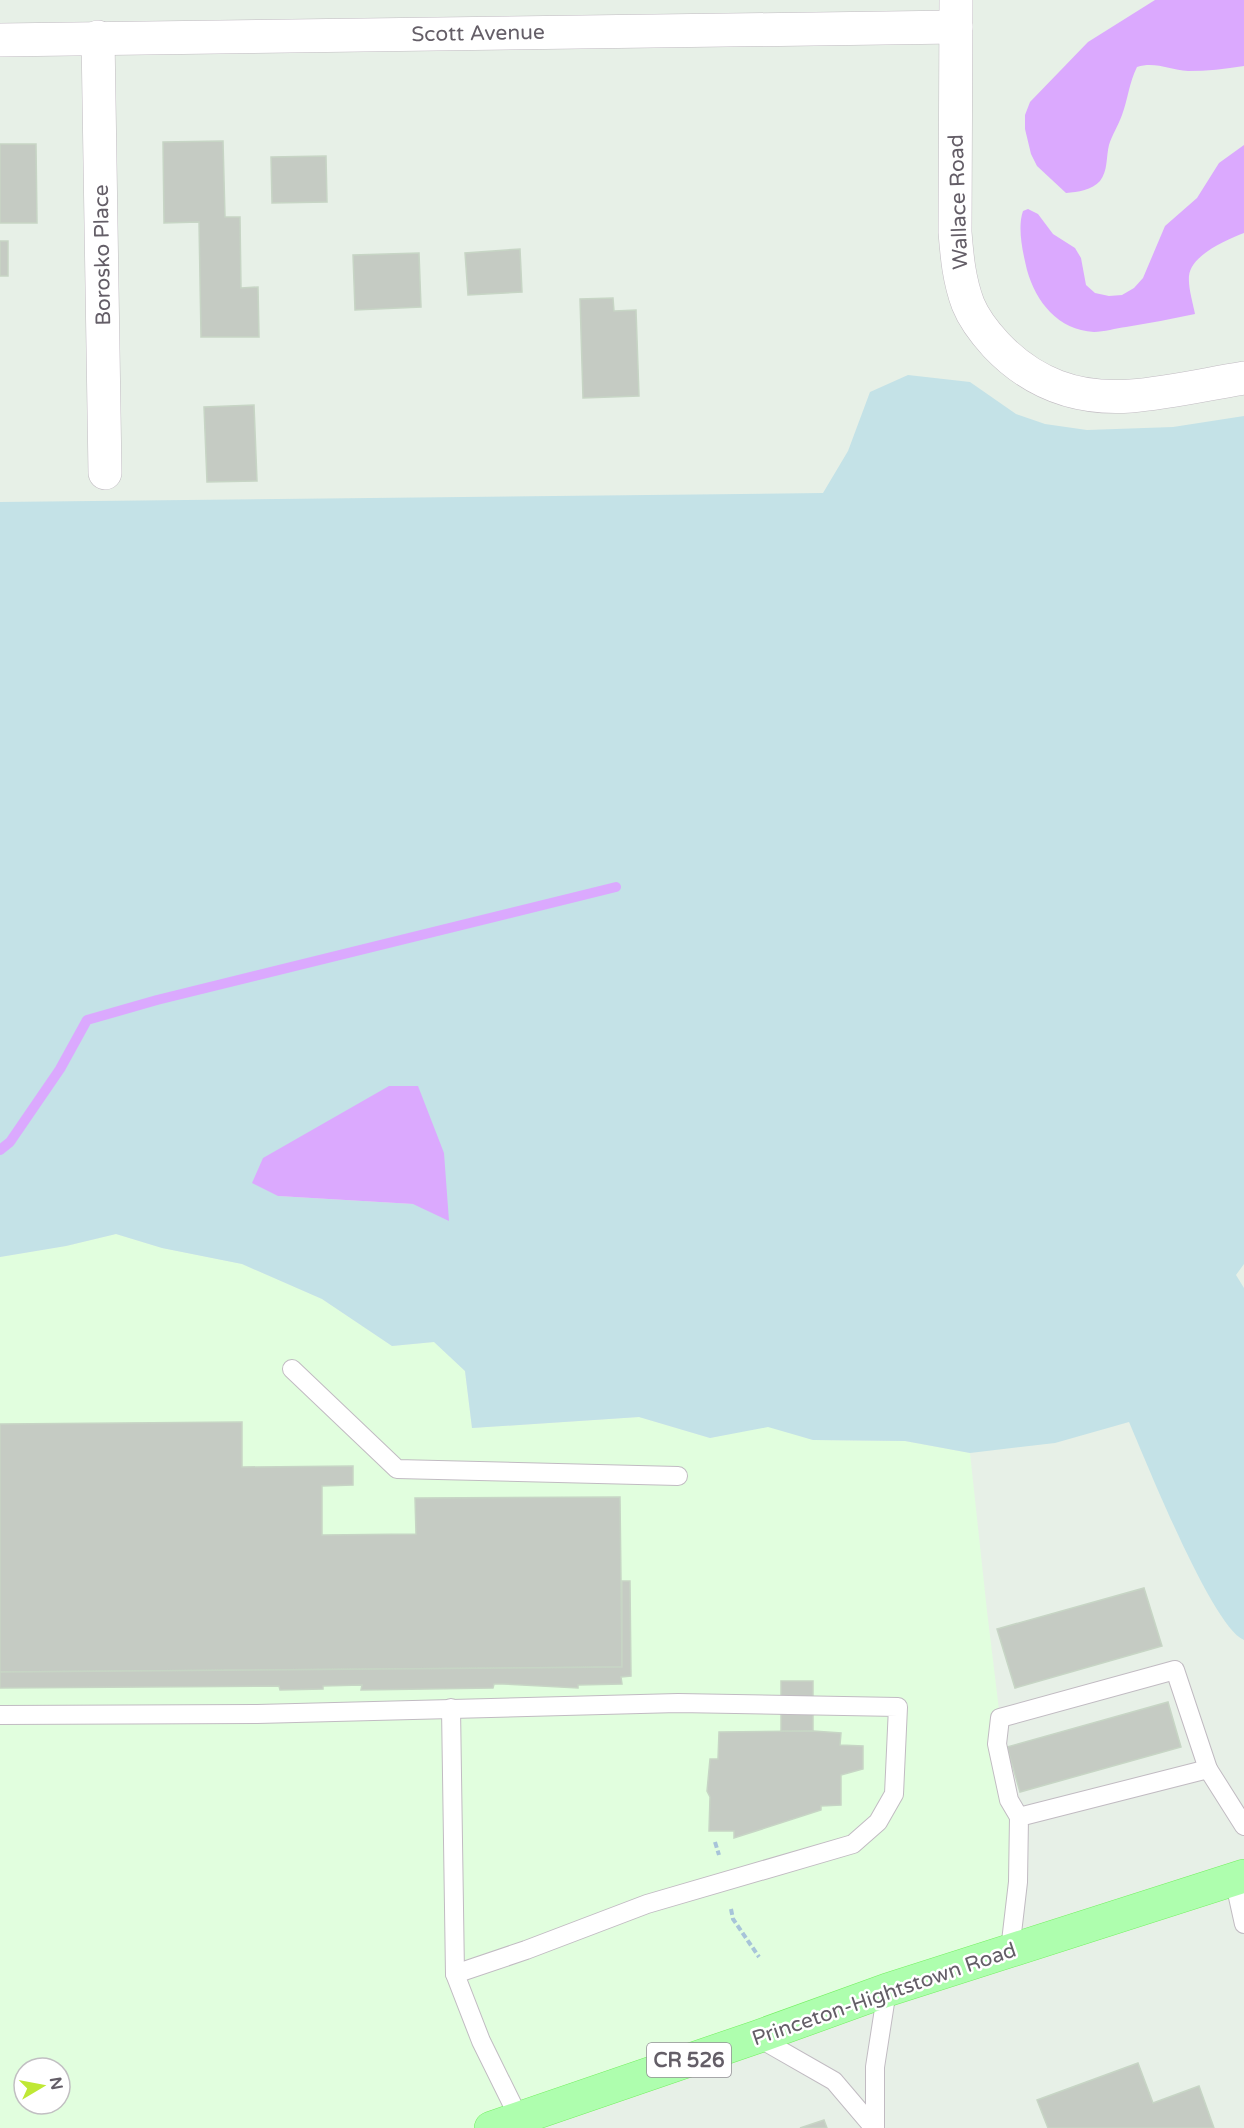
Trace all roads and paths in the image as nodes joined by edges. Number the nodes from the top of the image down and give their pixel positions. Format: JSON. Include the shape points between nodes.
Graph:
{"nodes":[{"id":1,"x":956,"y":14,"type":"edge"},
{"id":2,"x":98,"y":37,"type":"junction"},
{"id":3,"x":0,"y":40,"type":"edge"},
{"id":4,"x":1244,"y":378,"type":"edge"},
{"id":5,"x":105,"y":473,"type":"dead end"},
{"id":6,"x":292,"y":1369,"type":"dead end"},
{"id":7,"x":678,"y":1476,"type":"dead end"},
{"id":8,"x":451,"y":1708,"type":"junction"},
{"id":9,"x":0,"y":1715,"type":"edge"},
{"id":10,"x":1208,"y":1768,"type":"junction"},
{"id":11,"x":1018,"y":1817,"type":"junction"},
{"id":12,"x":1244,"y":1826,"type":"edge"},
{"id":13,"x":1239,"y":1878,"type":"edge"},
{"id":14,"x":1244,"y":1924,"type":"edge"},
{"id":15,"x":1010,"y":1950,"type":"junction"},
{"id":16,"x":455,"y":1974,"type":"junction"},
{"id":17,"x":887,"y":1990,"type":"junction"},
{"id":18,"x":758,"y":2037,"type":"junction"},
{"id":19,"x":511,"y":2125,"type":"edge"},
{"id":20,"x":874,"y":2128,"type":"edge"}],
"edges":[{"from":1,"to":2,"type":"street","name":"Scott Avenue"},
{"from":1,"to":4,"type":"street","name":"Wallace Road","via":[[957,265],[969,307],[986,334],[1012,361],[1037,379],[1087,394],[1131,396]]},
{"from":2,"to":3,"type":"street","name":"Scott Avenue"},
{"from":2,"to":5,"type":"street","name":"Borosko Place"},
{"from":6,"to":7,"type":"lane","via":[[397,1469]]},
{"from":8,"to":9,"type":"lane"},
{"from":8,"to":16,"type":"lane"},
{"from":8,"to":16,"type":"lane","via":[[678,1703],[898,1707],[894,1794],[878,1822],[853,1844],[647,1904]]},
{"from":10,"to":11,"type":"lane"},
{"from":10,"to":11,"type":"lane","via":[[1176,1670],[1000,1718],[997,1744],[1009,1800]]},
{"from":10,"to":12,"type":"lane"},
{"from":11,"to":15,"type":"lane","via":[[1018,1882]]},
{"from":13,"to":14,"type":"lane"},
{"from":13,"to":15,"type":"main road","name":"Princeton-Hightstown Road","number":"CR 526"},
{"from":15,"to":17,"type":"main road","name":"Princeton-Hightstown Road","number":"CR 526"},
{"from":16,"to":19,"type":"lane"},
{"from":17,"to":18,"type":"main road","name":"Princeton-Hightstown Road","number":"CR 526"},
{"from":17,"to":20,"type":"lane","via":[[875,2067]]},
{"from":18,"to":19,"type":"main road","name":"Princeton-Hightstown Road","number":"CR 526"},
{"from":18,"to":20,"type":"lane","via":[[834,2081]]}]}
